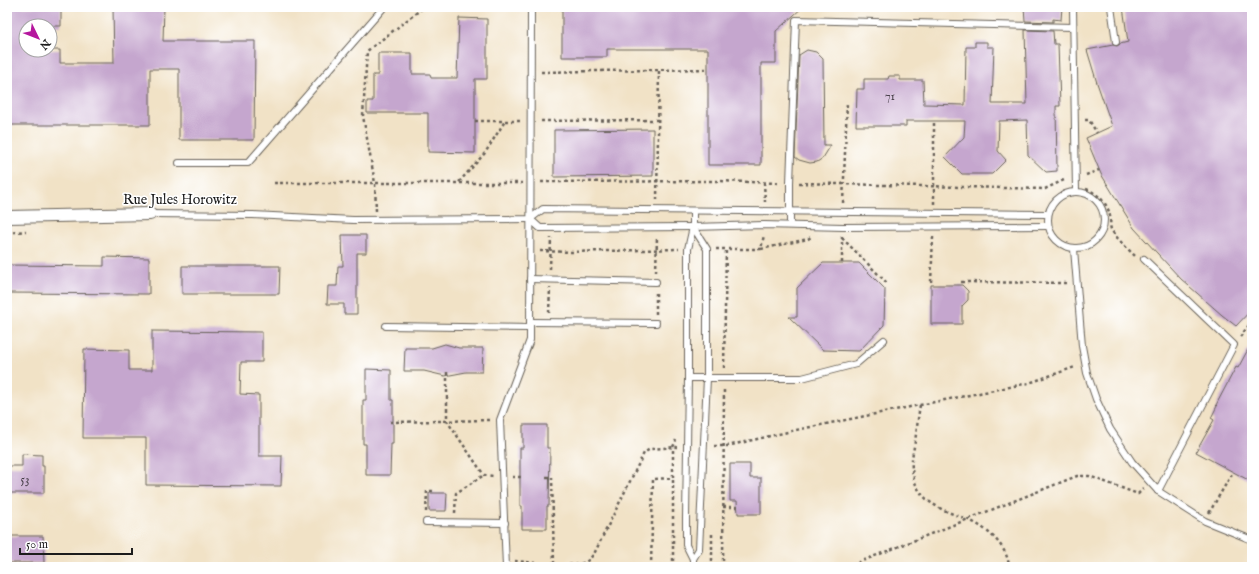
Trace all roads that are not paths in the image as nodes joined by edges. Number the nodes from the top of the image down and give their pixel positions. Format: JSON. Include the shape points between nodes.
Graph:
{"nodes":[{"id":1,"x":384,"y":7,"type":"edge"},
{"id":2,"x":531,"y":7,"type":"edge"},
{"id":3,"x":1073,"y":7,"type":"edge"},
{"id":4,"x":1111,"y":7,"type":"edge"},
{"id":5,"x":1073,"y":27,"type":"junction"},
{"id":6,"x":1116,"y":42,"type":"dead end"},
{"id":7,"x":179,"y":163,"type":"dead end"},
{"id":8,"x":1078,"y":189,"type":"junction"},
{"id":9,"x":693,"y":211,"type":"junction"},
{"id":10,"x":790,"y":212,"type":"junction"},
{"id":11,"x":150,"y":214,"type":"joint"},
{"id":12,"x":1048,"y":214,"type":"junction"},
{"id":13,"x":7,"y":217,"type":"edge"},
{"id":14,"x":530,"y":219,"type":"junction"},
{"id":15,"x":790,"y":225,"type":"junction"},
{"id":16,"x":1048,"y":226,"type":"junction"},
{"id":17,"x":693,"y":227,"type":"junction"},
{"id":18,"x":1074,"y":249,"type":"junction"},
{"id":19,"x":1144,"y":259,"type":"dead end"},
{"id":20,"x":530,"y":279,"type":"junction"},
{"id":21,"x":656,"y":282,"type":"road end"},
{"id":22,"x":656,"y":323,"type":"road end"},
{"id":23,"x":530,"y":325,"type":"junction"},
{"id":24,"x":386,"y":326,"type":"dead end"},
{"id":25,"x":884,"y":340,"type":"dead end"},
{"id":26,"x":688,"y":378,"type":"junction"},
{"id":27,"x":707,"y":378,"type":"junction"},
{"id":28,"x":1158,"y":491,"type":"junction"},
{"id":29,"x":426,"y":522,"type":"road end"},
{"id":30,"x":505,"y":523,"type":"junction"},
{"id":31,"x":1252,"y":540,"type":"edge"},
{"id":32,"x":693,"y":559,"type":"junction"},
{"id":33,"x":506,"y":564,"type":"edge"},
{"id":34,"x":693,"y":567,"type":"edge"}],
"edges":[{"from":1,"to":7,"type":"lane","via":[[248,163]]},
{"from":2,"to":14,"type":"lane"},
{"from":3,"to":5,"type":"lane"},
{"from":4,"to":6,"type":"lane"},
{"from":5,"to":8,"type":"lane"},
{"from":5,"to":10,"type":"lane","via":[[796,20]]},
{"from":8,"to":12,"type":"lane","via":[[1058,198]]},
{"from":8,"to":18,"type":"lane","via":[[1098,202],[1104,222],[1098,238],[1087,246]]},
{"from":9,"to":10,"type":"lane"},
{"from":9,"to":14,"type":"lane","via":[[543,209]]},
{"from":9,"to":17,"type":"lane"},
{"from":10,"to":12,"type":"lane"},
{"from":10,"to":15,"type":"lane"},
{"from":11,"to":13,"type":"street","name":"Rue Jules Horowitz"},
{"from":11,"to":14,"type":"lane","name":"Rue Jules Horowitz","via":[[253,215],[353,220]]},
{"from":12,"to":16,"type":"lane"},
{"from":14,"to":17,"type":"lane","via":[[540,228]]},
{"from":14,"to":20,"type":"lane"},
{"from":15,"to":16,"type":"lane"},
{"from":15,"to":17,"type":"lane"},
{"from":16,"to":18,"type":"lane","via":[[1052,236],[1060,244]]},
{"from":17,"to":26,"type":"lane","via":[[688,249]]},
{"from":17,"to":27,"type":"lane","via":[[707,249]]},
{"from":18,"to":28,"type":"lane","via":[[1082,346],[1096,399],[1110,429],[1132,462]]},
{"from":19,"to":28,"type":"lane","via":[[1234,345]]},
{"from":20,"to":21,"type":"lane"},
{"from":20,"to":23,"type":"lane"},
{"from":22,"to":23,"type":"lane"},
{"from":23,"to":24,"type":"lane"},
{"from":23,"to":30,"type":"lane","via":[[530,340],[500,420]]},
{"from":25,"to":27,"type":"lane","via":[[856,364],[802,378]]},
{"from":26,"to":27,"type":"lane"},
{"from":26,"to":32,"type":"lane","via":[[686,545]]},
{"from":27,"to":32,"type":"lane","via":[[699,549]]},
{"from":28,"to":31,"type":"lane","via":[[1204,521]]},
{"from":29,"to":30,"type":"lane"},
{"from":30,"to":33,"type":"lane"},
{"from":32,"to":34,"type":"lane"}]}
